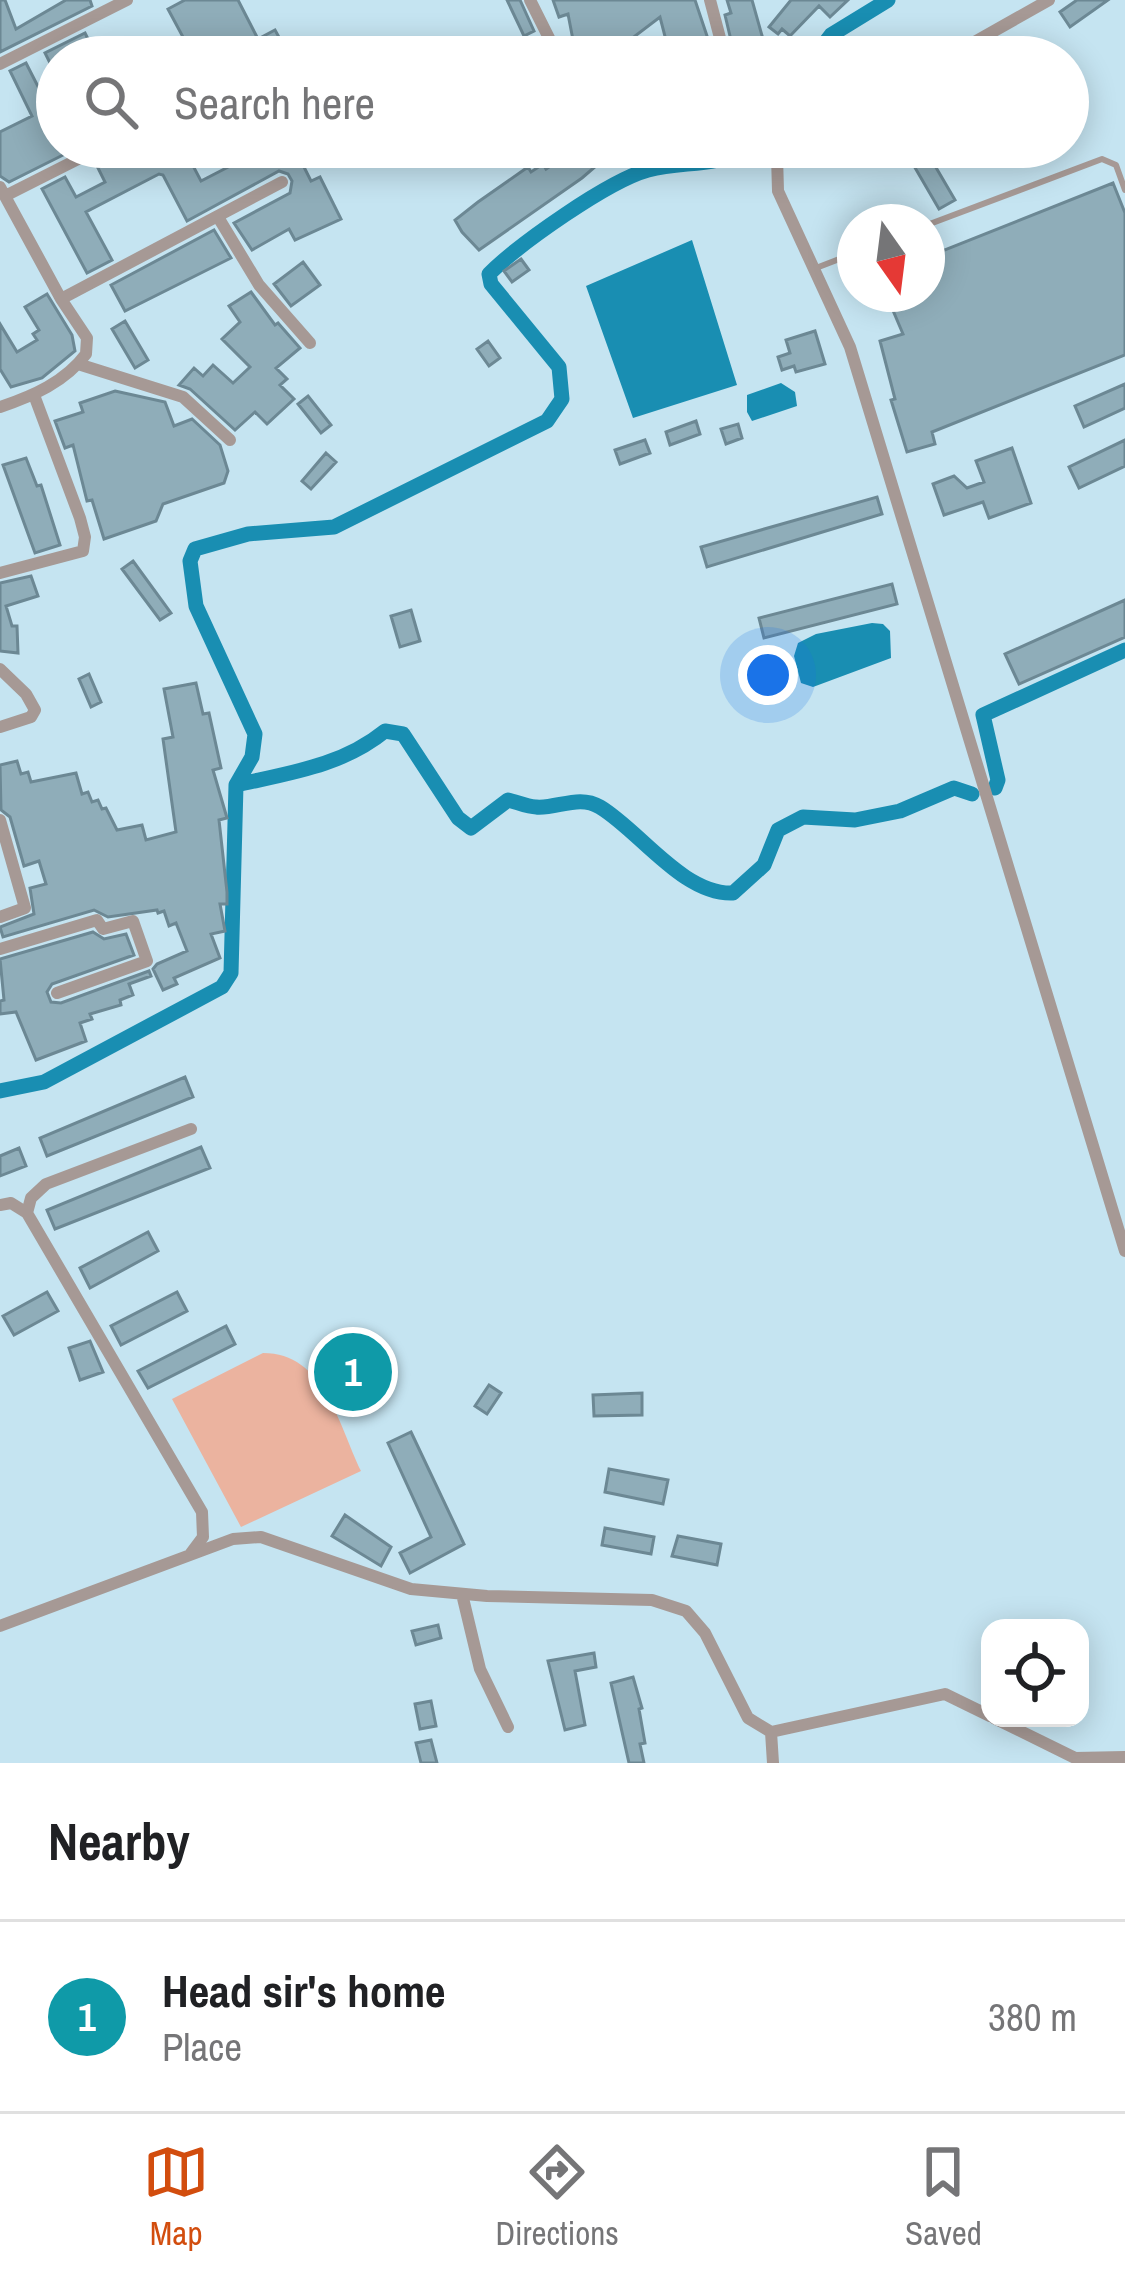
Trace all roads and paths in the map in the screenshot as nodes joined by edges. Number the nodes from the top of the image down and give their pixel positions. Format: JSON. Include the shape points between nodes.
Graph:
{"nodes":[{"id":1,"x":127,"y":0,"type":"edge"},
{"id":2,"x":530,"y":0,"type":"edge"},
{"id":3,"x":710,"y":0,"type":"edge"},
{"id":4,"x":1049,"y":0,"type":"edge"},
{"id":5,"x":56,"y":36,"type":"edge"},
{"id":6,"x":548,"y":36,"type":"edge"},
{"id":7,"x":719,"y":36,"type":"edge"},
{"id":8,"x":985,"y":36,"type":"edge"},
{"id":9,"x":36,"y":46,"type":"edge"},
{"id":10,"x":0,"y":64,"type":"edge"},
{"id":11,"x":1089,"y":164,"type":"edge"},
{"id":12,"x":55,"y":168,"type":"edge"},
{"id":13,"x":777,"y":168,"type":"edge"},
{"id":14,"x":1078,"y":168,"type":"edge"},
{"id":15,"x":282,"y":182,"type":"dead end"},
{"id":16,"x":1125,"y":190,"type":"edge"},
{"id":17,"x":3,"y":191,"type":"edge"},
{"id":18,"x":218,"y":217,"type":"junction"},
{"id":19,"x":945,"y":218,"type":"edge"},
{"id":20,"x":837,"y":260,"type":"edge"},
{"id":21,"x":816,"y":268,"type":"junction"},
{"id":22,"x":62,"y":299,"type":"junction"},
{"id":23,"x":310,"y":343,"type":"dead end"},
{"id":24,"x":78,"y":364,"type":"junction"},
{"id":25,"x":34,"y":395,"type":"junction"},
{"id":26,"x":2,"y":401,"type":"edge"},
{"id":27,"x":230,"y":440,"type":"dead end"},
{"id":28,"x":0,"y":573,"type":"edge"},
{"id":29,"x":0,"y":669,"type":"edge"},
{"id":30,"x":0,"y":727,"type":"edge"},
{"id":31,"x":0,"y":820,"type":"edge"},
{"id":32,"x":0,"y":917,"type":"edge"},
{"id":33,"x":0,"y":949,"type":"edge"},
{"id":34,"x":57,"y":993,"type":"dead end"},
{"id":35,"x":191,"y":1129,"type":"dead end"},
{"id":36,"x":0,"y":1205,"type":"edge"},
{"id":37,"x":27,"y":1214,"type":"junction"},
{"id":38,"x":1125,"y":1251,"type":"edge"},
{"id":39,"x":190,"y":1554,"type":"junction"},
{"id":40,"x":462,"y":1594,"type":"junction"},
{"id":41,"x":0,"y":1626,"type":"edge"},
{"id":42,"x":981,"y":1712,"type":"edge"},
{"id":43,"x":508,"y":1727,"type":"dead end"},
{"id":44,"x":1012,"y":1727,"type":"edge"},
{"id":45,"x":771,"y":1732,"type":"junction"},
{"id":46,"x":1125,"y":1757,"type":"edge"},
{"id":47,"x":773,"y":1763,"type":"edge"}],
"edges":[{"from":1,"to":5,"type":"street"},
{"from":2,"to":6,"type":"street"},
{"from":3,"to":7,"type":"street"},
{"from":4,"to":8,"type":"street"},
{"from":9,"to":10,"type":"street"},
{"from":11,"to":16,"type":"lane","via":[[1116,165]]},
{"from":12,"to":17,"type":"street"},
{"from":13,"to":21,"type":"street","via":[[778,191]]},
{"from":14,"to":19,"type":"lane"},
{"from":15,"to":18,"type":"street"},
{"from":17,"to":22,"type":"street"},
{"from":18,"to":22,"type":"street"},
{"from":18,"to":23,"type":"street","via":[[259,285]]},
{"from":20,"to":21,"type":"lane"},
{"from":21,"to":38,"type":"street","via":[[850,347]]},
{"from":22,"to":24,"type":"street","via":[[87,338]]},
{"from":24,"to":25,"type":"street"},
{"from":24,"to":27,"type":"street","via":[[183,397]]},
{"from":25,"to":26,"type":"street"},
{"from":25,"to":28,"type":"street","via":[[86,537],[83,551]]},
{"from":29,"to":30,"type":"street","via":[[35,710]]},
{"from":31,"to":32,"type":"street","via":[[25,908]]},
{"from":33,"to":34,"type":"street","via":[[97,920],[102,928],[134,922],[146,962]]},
{"from":35,"to":37,"type":"street","via":[[46,1184]]},
{"from":36,"to":37,"type":"street"},
{"from":37,"to":39,"type":"street","via":[[202,1513],[203,1537]]},
{"from":39,"to":40,"type":"street","via":[[260,1537],[411,1588]]},
{"from":39,"to":41,"type":"street"},
{"from":40,"to":43,"type":"street","via":[[480,1669]]},
{"from":40,"to":45,"type":"street","via":[[652,1600],[686,1611],[748,1718]]},
{"from":42,"to":45,"type":"street","via":[[945,1694]]},
{"from":44,"to":46,"type":"street","via":[[1075,1758]]},
{"from":45,"to":47,"type":"street"}]}
